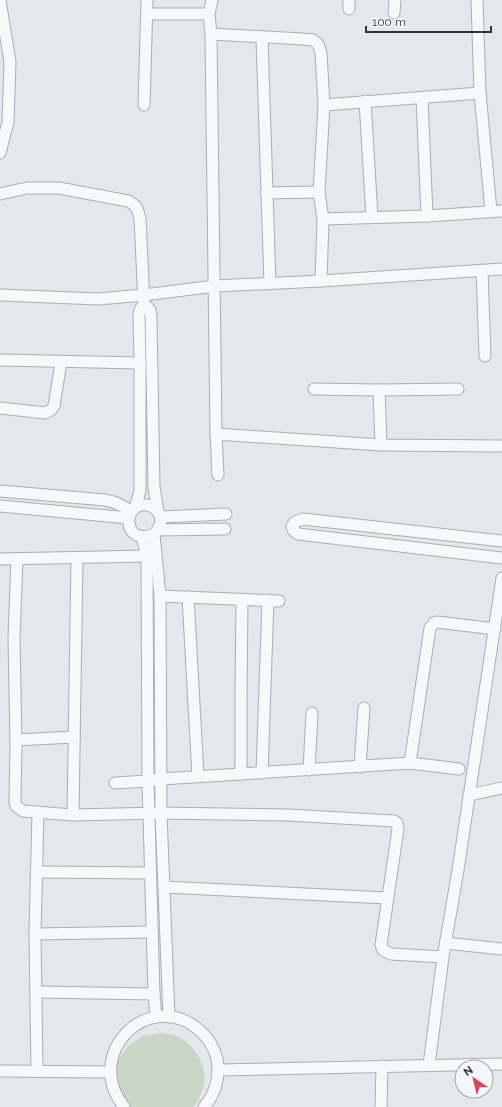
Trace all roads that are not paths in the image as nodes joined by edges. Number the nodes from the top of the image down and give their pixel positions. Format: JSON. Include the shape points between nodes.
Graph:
{"nodes":[{"id":1,"x":0,"y":0,"type":"edge"},
{"id":2,"x":147,"y":0,"type":"edge"},
{"id":3,"x":212,"y":0,"type":"edge"},
{"id":4,"x":395,"y":0,"type":"edge"},
{"id":5,"x":477,"y":0,"type":"edge"},
{"id":6,"x":394,"y":13,"type":"dead end"},
{"id":7,"x":147,"y":14,"type":"junction"},
{"id":8,"x":209,"y":14,"type":"junction"},
{"id":9,"x":211,"y":34,"type":"junction"},
{"id":10,"x":262,"y":38,"type":"junction"},
{"id":11,"x":5,"y":62,"type":"edge"},
{"id":12,"x":480,"y":93,"type":"junction"},
{"id":13,"x":422,"y":98,"type":"junction"},
{"id":14,"x":365,"y":101,"type":"junction"},
{"id":15,"x":144,"y":105,"type":"dead end"},
{"id":16,"x":324,"y":105,"type":"junction"},
{"id":17,"x":0,"y":154,"type":"edge"},
{"id":18,"x":320,"y":192,"type":"junction"},
{"id":19,"x":266,"y":193,"type":"junction"},
{"id":20,"x":0,"y":194,"type":"edge"},
{"id":21,"x":496,"y":211,"type":"edge"},
{"id":22,"x":427,"y":216,"type":"junction"},
{"id":23,"x":372,"y":217,"type":"junction"},
{"id":24,"x":323,"y":220,"type":"junction"},
{"id":25,"x":502,"y":269,"type":"edge"},
{"id":26,"x":482,"y":270,"type":"junction"},
{"id":27,"x":321,"y":281,"type":"junction"},
{"id":28,"x":270,"y":284,"type":"junction"},
{"id":29,"x":215,"y":286,"type":"junction"},
{"id":30,"x":0,"y":295,"type":"edge"},
{"id":31,"x":144,"y":299,"type":"junction"},
{"id":32,"x":485,"y":356,"type":"dead end"},
{"id":33,"x":0,"y":360,"type":"edge"},
{"id":34,"x":61,"y":362,"type":"junction"},
{"id":35,"x":140,"y":363,"type":"junction"},
{"id":36,"x":314,"y":389,"type":"dead end"},
{"id":37,"x":458,"y":389,"type":"dead end"},
{"id":38,"x":380,"y":390,"type":"junction"},
{"id":39,"x":0,"y":408,"type":"edge"},
{"id":40,"x":216,"y":434,"type":"junction"},
{"id":41,"x":381,"y":444,"type":"junction"},
{"id":42,"x":502,"y":446,"type":"edge"},
{"id":43,"x":218,"y":475,"type":"dead end"},
{"id":44,"x":0,"y":492,"type":"edge"},
{"id":45,"x":0,"y":506,"type":"edge"},
{"id":46,"x":132,"y":513,"type":"junction"},
{"id":47,"x":159,"y":514,"type":"junction"},
{"id":48,"x":226,"y":514,"type":"dead end"},
{"id":49,"x":225,"y":529,"type":"dead end"},
{"id":50,"x":156,"y":532,"type":"junction"},
{"id":51,"x":142,"y":537,"type":"junction"},
{"id":52,"x":502,"y":541,"type":"edge"},
{"id":53,"x":147,"y":556,"type":"junction"},
{"id":54,"x":76,"y":558,"type":"junction"},
{"id":55,"x":502,"y":558,"type":"edge"},
{"id":56,"x":0,"y":559,"type":"edge"},
{"id":57,"x":16,"y":559,"type":"junction"},
{"id":58,"x":502,"y":578,"type":"edge"},
{"id":59,"x":160,"y":596,"type":"junction"},
{"id":60,"x":188,"y":597,"type":"junction"},
{"id":61,"x":242,"y":599,"type":"junction"},
{"id":62,"x":495,"y":629,"type":"junction"},
{"id":63,"x":364,"y":708,"type":"dead end"},
{"id":64,"x":312,"y":713,"type":"dead end"},
{"id":65,"x":74,"y":737,"type":"junction"},
{"id":66,"x":16,"y":740,"type":"junction"},
{"id":67,"x":410,"y":763,"type":"junction"},
{"id":68,"x":360,"y":766,"type":"junction"},
{"id":69,"x":459,"y":769,"type":"dead end"},
{"id":70,"x":309,"y":770,"type":"junction"},
{"id":71,"x":262,"y":773,"type":"junction"},
{"id":72,"x":242,"y":774,"type":"junction"},
{"id":73,"x":198,"y":776,"type":"junction"},
{"id":74,"x":161,"y":779,"type":"junction"},
{"id":75,"x":148,"y":781,"type":"junction"},
{"id":76,"x":115,"y":783,"type":"dead end"},
{"id":77,"x":502,"y":788,"type":"edge"},
{"id":78,"x":469,"y":795,"type":"junction"},
{"id":79,"x":38,"y":812,"type":"junction"},
{"id":80,"x":149,"y":813,"type":"junction"},
{"id":81,"x":161,"y":813,"type":"junction"},
{"id":82,"x":73,"y":815,"type":"junction"},
{"id":83,"x":36,"y":872,"type":"junction"},
{"id":84,"x":150,"y":873,"type":"junction"},
{"id":85,"x":164,"y":887,"type":"junction"},
{"id":86,"x":387,"y":898,"type":"junction"},
{"id":87,"x":152,"y":932,"type":"junction"},
{"id":88,"x":35,"y":934,"type":"junction"},
{"id":89,"x":446,"y":943,"type":"junction"},
{"id":90,"x":502,"y":949,"type":"edge"},
{"id":91,"x":443,"y":958,"type":"junction"},
{"id":92,"x":36,"y":992,"type":"junction"},
{"id":93,"x":154,"y":994,"type":"junction"},
{"id":94,"x":156,"y":1017,"type":"junction"},
{"id":95,"x":169,"y":1017,"type":"junction"},
{"id":96,"x":429,"y":1064,"type":"junction"},
{"id":97,"x":502,"y":1064,"type":"edge"},
{"id":98,"x":382,"y":1066,"type":"junction"},
{"id":99,"x":219,"y":1070,"type":"junction"},
{"id":100,"x":0,"y":1071,"type":"edge"},
{"id":101,"x":37,"y":1071,"type":"junction"},
{"id":102,"x":110,"y":1072,"type":"junction"},
{"id":103,"x":124,"y":1107,"type":"edge"},
{"id":104,"x":204,"y":1107,"type":"edge"},
{"id":105,"x":381,"y":1107,"type":"edge"}],
"edges":[{"from":1,"to":11,"type":"street"},
{"from":2,"to":7,"type":"street"},
{"from":3,"to":8,"type":"street"},
{"from":4,"to":6,"type":"street"},
{"from":5,"to":12,"type":"street"},
{"from":7,"to":8,"type":"street"},
{"from":7,"to":15,"type":"street"},
{"from":8,"to":9,"type":"street"},
{"from":9,"to":10,"type":"street"},
{"from":9,"to":29,"type":"street"},
{"from":10,"to":16,"type":"street","via":[[313,40],[318,44],[321,53]]},
{"from":10,"to":19,"type":"street"},
{"from":11,"to":17,"type":"street","via":[[8,122]]},
{"from":12,"to":13,"type":"street"},
{"from":12,"to":21,"type":"street"},
{"from":13,"to":14,"type":"street"},
{"from":13,"to":22,"type":"street"},
{"from":14,"to":16,"type":"street"},
{"from":14,"to":23,"type":"street"},
{"from":16,"to":18,"type":"street"},
{"from":18,"to":19,"type":"street"},
{"from":18,"to":24,"type":"street"},
{"from":19,"to":28,"type":"street"},
{"from":20,"to":31,"type":"street","via":[[27,188],[59,188],[135,204],[140,219]]},
{"from":21,"to":22,"type":"street"},
{"from":22,"to":23,"type":"street"},
{"from":23,"to":24,"type":"street"},
{"from":24,"to":27,"type":"street"},
{"from":25,"to":26,"type":"street"},
{"from":26,"to":27,"type":"street"},
{"from":26,"to":32,"type":"street"},
{"from":27,"to":28,"type":"street"},
{"from":28,"to":29,"type":"street"},
{"from":29,"to":31,"type":"street"},
{"from":29,"to":40,"type":"street"},
{"from":30,"to":31,"type":"street"},
{"from":31,"to":35,"type":"street","via":[[139,314]]},
{"from":31,"to":47,"type":"street","via":[[151,317],[154,487]]},
{"from":33,"to":34,"type":"street"},
{"from":34,"to":35,"type":"street"},
{"from":34,"to":39,"type":"street","via":[[54,406],[51,410],[44,413]]},
{"from":35,"to":46,"type":"street","via":[[140,491]]},
{"from":36,"to":38,"type":"street"},
{"from":37,"to":38,"type":"street"},
{"from":38,"to":41,"type":"street"},
{"from":40,"to":41,"type":"street"},
{"from":40,"to":43,"type":"street"},
{"from":41,"to":42,"type":"street"},
{"from":44,"to":46,"type":"street","via":[[105,500],[123,505]]},
{"from":45,"to":46,"type":"street"},
{"from":46,"to":47,"type":"street","via":[[141,505],[148,505],[154,507]]},
{"from":46,"to":51,"type":"street","via":[[129,524],[131,530]]},
{"from":47,"to":48,"type":"street"},
{"from":47,"to":50,"type":"street","via":[[161,524]]},
{"from":49,"to":50,"type":"street"},
{"from":50,"to":51,"type":"street","via":[[148,537]]},
{"from":50,"to":59,"type":"street"},
{"from":51,"to":53,"type":"street"},
{"from":52,"to":55,"type":"street","via":[[302,519],[292,526],[298,534]]},
{"from":53,"to":54,"type":"street"},
{"from":53,"to":75,"type":"street"},
{"from":54,"to":57,"type":"street"},
{"from":54,"to":65,"type":"street"},
{"from":56,"to":57,"type":"street"},
{"from":57,"to":66,"type":"street"},
{"from":58,"to":62,"type":"street"},
{"from":59,"to":60,"type":"street"},
{"from":59,"to":74,"type":"street"},
{"from":60,"to":61,"type":"street"},
{"from":60,"to":73,"type":"street"},
{"from":61,"to":71,"type":"street","via":[[274,601]]},
{"from":61,"to":72,"type":"street"},
{"from":62,"to":67,"type":"street","via":[[437,622],[431,625]]},
{"from":62,"to":78,"type":"street"},
{"from":63,"to":68,"type":"street"},
{"from":64,"to":70,"type":"street"},
{"from":65,"to":66,"type":"street"},
{"from":65,"to":82,"type":"street"},
{"from":66,"to":79,"type":"street","via":[[16,806],[23,811]]},
{"from":67,"to":68,"type":"street"},
{"from":67,"to":69,"type":"street"},
{"from":68,"to":70,"type":"street"},
{"from":70,"to":71,"type":"street"},
{"from":71,"to":72,"type":"street"},
{"from":72,"to":73,"type":"street"},
{"from":73,"to":74,"type":"street"},
{"from":74,"to":75,"type":"street"},
{"from":74,"to":81,"type":"street"},
{"from":75,"to":76,"type":"street"},
{"from":75,"to":80,"type":"street"},
{"from":77,"to":78,"type":"street"},
{"from":78,"to":89,"type":"street"},
{"from":79,"to":82,"type":"street"},
{"from":79,"to":83,"type":"street"},
{"from":80,"to":81,"type":"street"},
{"from":80,"to":82,"type":"street"},
{"from":80,"to":84,"type":"street"},
{"from":81,"to":85,"type":"street"},
{"from":81,"to":86,"type":"street","via":[[288,815],[394,821],[398,829]]},
{"from":83,"to":84,"type":"street"},
{"from":83,"to":88,"type":"street"},
{"from":84,"to":87,"type":"street"},
{"from":85,"to":86,"type":"street"},
{"from":85,"to":95,"type":"street"},
{"from":86,"to":91,"type":"street","via":[[382,950],[391,954]]},
{"from":87,"to":88,"type":"street"},
{"from":87,"to":93,"type":"street"},
{"from":88,"to":92,"type":"street"},
{"from":89,"to":90,"type":"street"},
{"from":89,"to":91,"type":"street"},
{"from":91,"to":96,"type":"street"},
{"from":92,"to":93,"type":"street"},
{"from":92,"to":101,"type":"street"},
{"from":93,"to":94,"type":"street"},
{"from":94,"to":95,"type":"street"},
{"from":94,"to":102,"type":"street","via":[[128,1030],[118,1042],[112,1056]]},
{"from":95,"to":99,"type":"street","via":[[192,1024],[206,1035],[215,1051]]},
{"from":96,"to":97,"type":"street"},
{"from":96,"to":98,"type":"street"},
{"from":98,"to":99,"type":"street"},
{"from":98,"to":105,"type":"street"},
{"from":99,"to":104,"type":"street","via":[[217,1085]]},
{"from":100,"to":101,"type":"street"},
{"from":101,"to":102,"type":"street"},
{"from":102,"to":103,"type":"street","via":[[112,1086]]}]}
